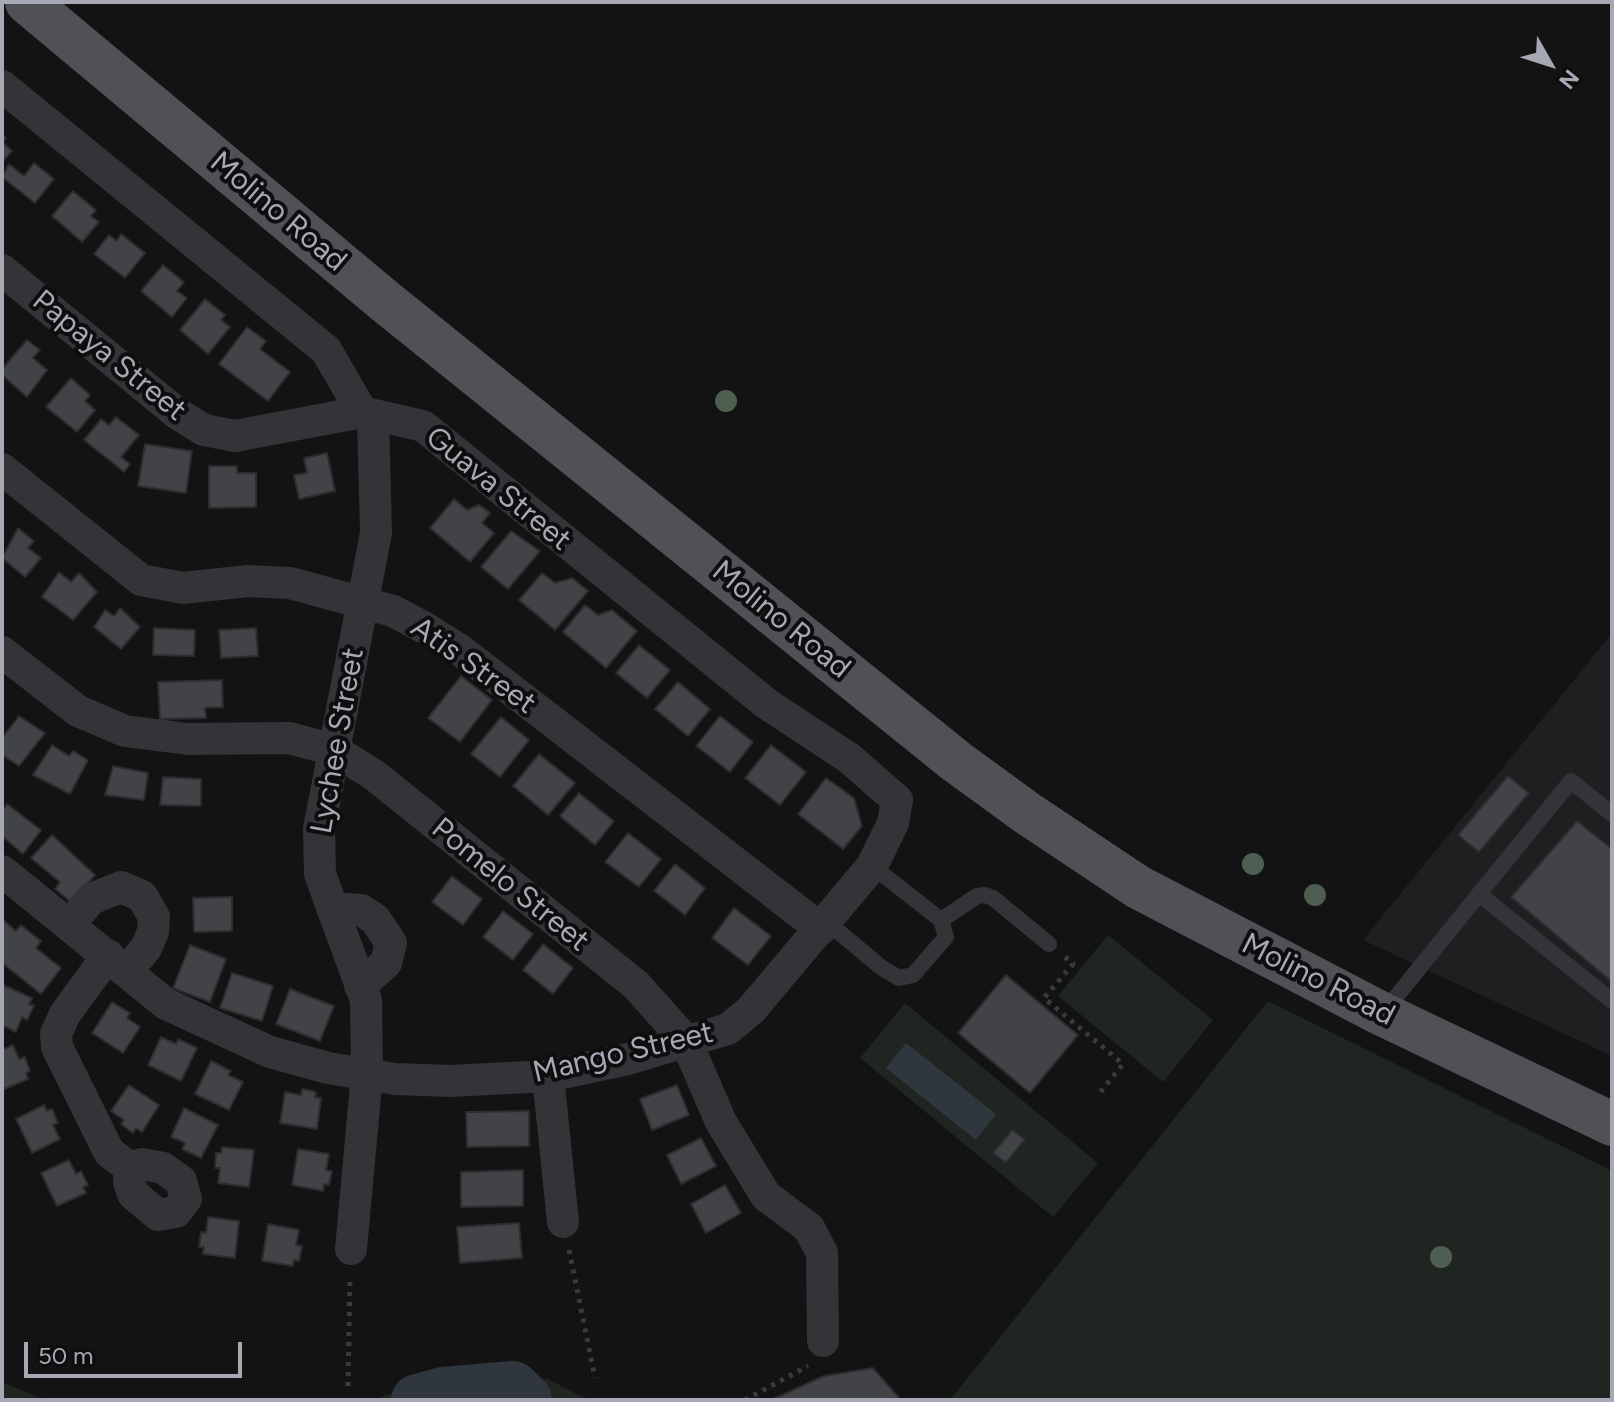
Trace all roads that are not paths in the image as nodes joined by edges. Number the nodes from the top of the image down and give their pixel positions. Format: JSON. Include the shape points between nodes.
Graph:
{"nodes":[{"id":1,"x":27,"y":2,"type":"edge"},
{"id":2,"x":2,"y":86,"type":"edge"},
{"id":3,"x":2,"y":270,"type":"edge"},
{"id":4,"x":367,"y":415,"type":"junction"},
{"id":5,"x":2,"y":469,"type":"edge"},
{"id":6,"x":364,"y":602,"type":"junction"},
{"id":7,"x":2,"y":652,"type":"edge"},
{"id":8,"x":334,"y":750,"type":"junction"},
{"id":9,"x":897,"y":800,"type":"joint"},
{"id":10,"x":1612,"y":814,"type":"edge"},
{"id":11,"x":872,"y":866,"type":"junction"},
{"id":12,"x":2,"y":871,"type":"edge"},
{"id":13,"x":1479,"y":894,"type":"junction"},
{"id":14,"x":332,"y":908,"type":"junction"},
{"id":15,"x":941,"y":920,"type":"junction"},
{"id":16,"x":69,"y":925,"type":"junction"},
{"id":17,"x":824,"y":925,"type":"junction"},
{"id":18,"x":1049,"y":944,"type":"road end"},
{"id":19,"x":117,"y":963,"type":"junction"},
{"id":20,"x":360,"y":986,"type":"junction"},
{"id":21,"x":1612,"y":1001,"type":"edge"},
{"id":22,"x":1382,"y":1014,"type":"junction"},
{"id":23,"x":686,"y":1041,"type":"junction"},
{"id":24,"x":367,"y":1074,"type":"junction"},
{"id":25,"x":548,"y":1076,"type":"junction"},
{"id":26,"x":1612,"y":1124,"type":"edge"},
{"id":27,"x":130,"y":1168,"type":"dead end"},
{"id":28,"x":563,"y":1222,"type":"road end"},
{"id":29,"x":351,"y":1249,"type":"road end"},
{"id":30,"x":823,"y":1341,"type":"road end"}],
"edges":[{"from":1,"to":22,"type":"main road","name":"Molino Road","via":[[386,302],[957,762],[1138,887]]},
{"from":2,"to":4,"type":"street","via":[[326,350]]},
{"from":3,"to":4,"type":"street","name":"Papaya Street","via":[[204,430],[235,436]]},
{"from":4,"to":6,"type":"street","name":"Lychee Street","via":[[376,533]]},
{"from":4,"to":9,"type":"street","name":"Guava Street","via":[[423,426],[767,704],[849,758]]},
{"from":5,"to":6,"type":"street","name":"Atis Street","via":[[141,580],[183,588],[290,583]]},
{"from":6,"to":8,"type":"street","name":"Lychee Street"},
{"from":6,"to":17,"type":"street","name":"Atis Street","via":[[393,611],[460,650]]},
{"from":7,"to":8,"type":"street","name":"Pomelo Street","via":[[78,711],[125,731],[188,739],[289,738]]},
{"from":8,"to":14,"type":"street","name":"Lychee Street","via":[[319,829],[320,874]]},
{"from":8,"to":23,"type":"street","name":"Pomelo Street","via":[[374,775],[636,985]]},
{"from":9,"to":11,"type":"street","name":"Mango Street","via":[[893,823]]},
{"from":10,"to":13,"type":"lane","via":[[1571,781]]},
{"from":11,"to":15,"type":"lane"},
{"from":11,"to":17,"type":"street","name":"Mango Street"},
{"from":12,"to":16,"type":"street","name":"Mango Street"},
{"from":13,"to":21,"type":"lane"},
{"from":13,"to":22,"type":"lane"},
{"from":14,"to":20,"type":"street","name":"Lychee Street"},
{"from":14,"to":20,"type":"street","via":[[361,910],[375,919],[391,943],[386,963]]},
{"from":15,"to":17,"type":"lane","via":[[946,937],[913,975],[899,978]]},
{"from":15,"to":18,"type":"lane","via":[[985,895]]},
{"from":16,"to":19,"type":"street","name":"Mango Street"},
{"from":16,"to":19,"type":"street","via":[[91,899],[121,887],[142,896],[154,917],[153,932],[146,948]]},
{"from":17,"to":23,"type":"street","name":"Mango Street","via":[[740,1019],[707,1038]]},
{"from":19,"to":24,"type":"street","name":"Mango Street","via":[[166,1004],[241,1040],[328,1068]]},
{"from":19,"to":27,"type":"street","via":[[65,1014],[56,1034],[57,1047],[109,1152]]},
{"from":20,"to":24,"type":"street","name":"Lychee Street","via":[[366,1000]]},
{"from":22,"to":26,"type":"main road","name":"Molino Road"},
{"from":23,"to":25,"type":"street","name":"Mango Street"},
{"from":23,"to":30,"type":"street","name":"Pomelo Street","via":[[746,1167],[766,1196],[809,1228],[822,1253]]},
{"from":24,"to":25,"type":"street","name":"Mango Street","via":[[451,1081]]},
{"from":24,"to":29,"type":"street","name":"Lychee Street"},
{"from":25,"to":28,"type":"street"}]}
